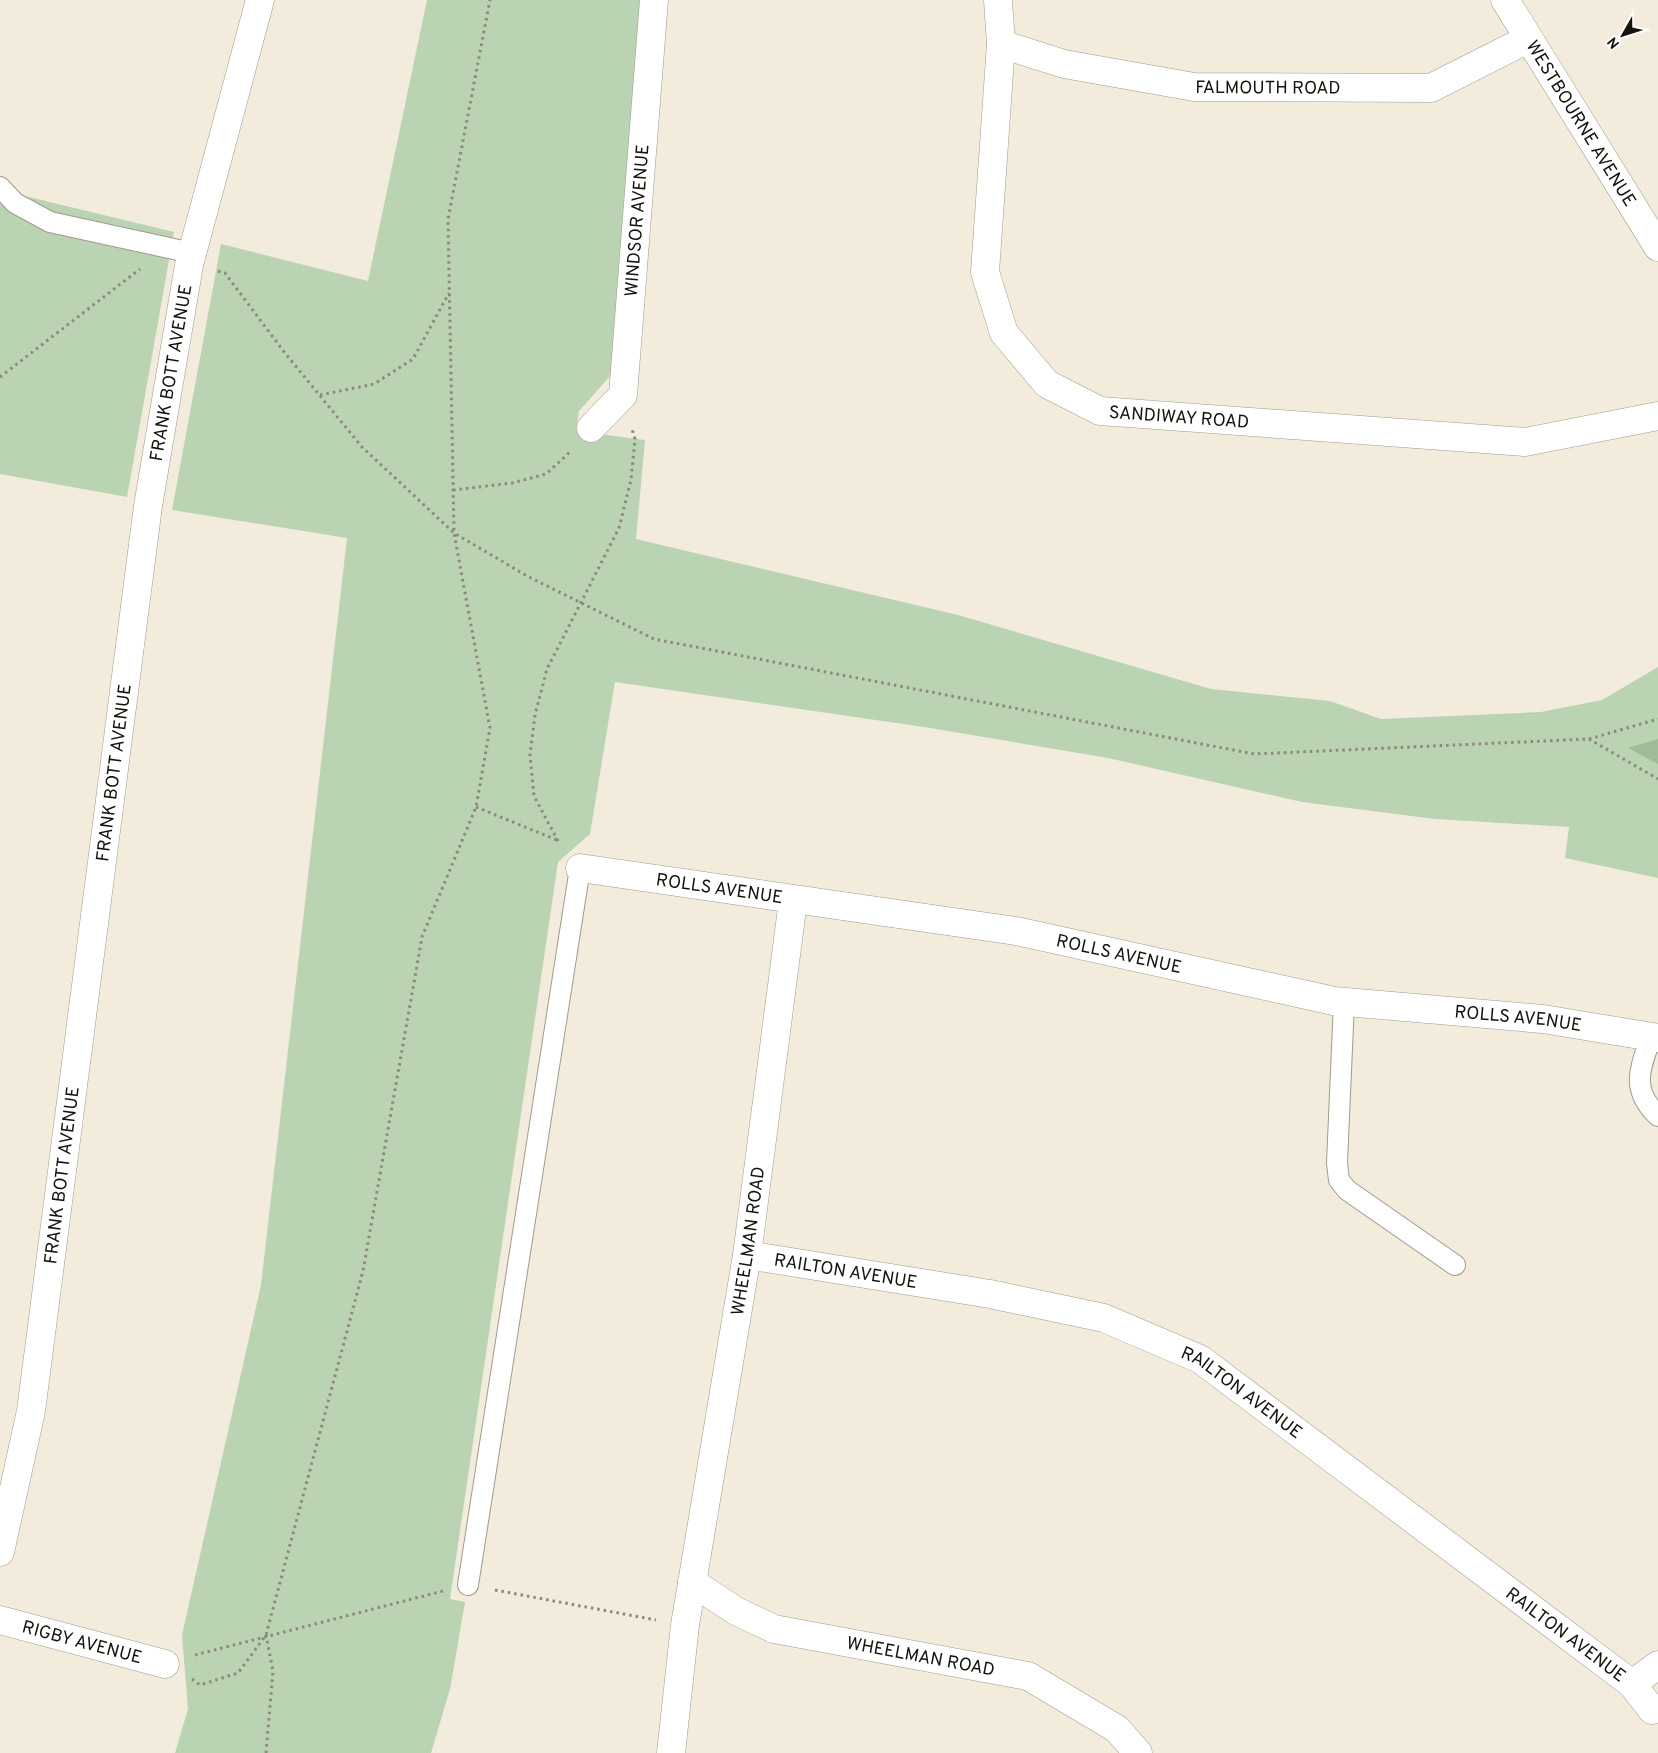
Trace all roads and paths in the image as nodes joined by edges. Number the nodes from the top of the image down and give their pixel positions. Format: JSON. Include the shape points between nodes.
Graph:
{"nodes":[{"id":1,"x":260,"y":0,"type":"edge"},
{"id":2,"x":490,"y":0,"type":"edge"},
{"id":3,"x":654,"y":0,"type":"edge"},
{"id":4,"x":998,"y":0,"type":"edge"},
{"id":5,"x":1505,"y":0,"type":"edge"},
{"id":6,"x":1528,"y":39,"type":"junction"},
{"id":7,"x":1001,"y":44,"type":"junction"},
{"id":8,"x":0,"y":187,"type":"edge"},
{"id":9,"x":1658,"y":247,"type":"edge"},
{"id":10,"x":190,"y":259,"type":"junction"},
{"id":11,"x":144,"y":267,"type":"dead end"},
{"id":12,"x":449,"y":292,"type":"junction"},
{"id":13,"x":0,"y":377,"type":"edge"},
{"id":14,"x":320,"y":395,"type":"junction"},
{"id":15,"x":623,"y":395,"type":"junction"},
{"id":16,"x":1658,"y":416,"type":"edge"},
{"id":17,"x":591,"y":428,"type":"joint"},
{"id":18,"x":453,"y":490,"type":"junction"},
{"id":19,"x":454,"y":534,"type":"junction"},
{"id":20,"x":581,"y":602,"type":"junction"},
{"id":21,"x":1658,"y":719,"type":"edge"},
{"id":22,"x":1589,"y":739,"type":"junction"},
{"id":23,"x":1658,"y":780,"type":"edge"},
{"id":24,"x":476,"y":806,"type":"junction"},
{"id":25,"x":558,"y":841,"type":"junction"},
{"id":26,"x":580,"y":868,"type":"junction"},
{"id":27,"x":792,"y":901,"type":"junction"},
{"id":28,"x":1344,"y":1002,"type":"junction"},
{"id":29,"x":1654,"y":1038,"type":"edge"},
{"id":30,"x":1658,"y":1116,"type":"edge"},
{"id":31,"x":747,"y":1255,"type":"junction"},
{"id":32,"x":1455,"y":1265,"type":"dead end"},
{"id":33,"x":0,"y":1552,"type":"edge"},
{"id":34,"x":692,"y":1582,"type":"junction"},
{"id":35,"x":468,"y":1585,"type":"junction"},
{"id":36,"x":0,"y":1620,"type":"edge"},
{"id":37,"x":685,"y":1625,"type":"junction"},
{"id":38,"x":266,"y":1635,"type":"junction"},
{"id":39,"x":165,"y":1664,"type":"junction"},
{"id":40,"x":1658,"y":1665,"type":"edge"},
{"id":41,"x":1632,"y":1684,"type":"junction"},
{"id":42,"x":1652,"y":1710,"type":"dead end"},
{"id":43,"x":266,"y":1753,"type":"edge"},
{"id":44,"x":671,"y":1753,"type":"edge"},
{"id":45,"x":1138,"y":1753,"type":"edge"}],
"edges":[{"from":1,"to":10,"type":"street","name":"FRANK BOTT AVENUE"},
{"from":2,"to":12,"type":"path","via":[[448,219]]},
{"from":3,"to":15,"type":"street","name":"WINDSOR AVENUE"},
{"from":4,"to":7,"type":"street","name":"SANDIWAY ROAD"},
{"from":5,"to":6,"type":"street","name":"WESTBOURNE AVENUE"},
{"from":6,"to":7,"type":"street","name":"FALMOUTH ROAD","via":[[1431,88],[1194,87],[1064,64]]},
{"from":6,"to":9,"type":"street","name":"WESTBOURNE AVENUE"},
{"from":7,"to":16,"type":"street","name":"SANDIWAY ROAD","via":[[985,272],[1004,333],[1047,384],[1100,411],[1525,442]]},
{"from":8,"to":10,"type":"lane","via":[[15,203],[50,222]]},
{"from":10,"to":14,"type":"path","via":[[225,273]]},
{"from":10,"to":33,"type":"street","name":"FRANK BOTT AVENUE","via":[[148,506],[31,1411]]},
{"from":11,"to":13,"type":"path"},
{"from":12,"to":14,"type":"path","via":[[414,360],[374,384]]},
{"from":12,"to":18,"type":"path"},
{"from":14,"to":19,"type":"path","via":[[362,447]]},
{"from":15,"to":17,"type":"street"},
{"from":15,"to":20,"type":"path","via":[[635,439],[631,480],[619,528]]},
{"from":17,"to":18,"type":"path","via":[[546,474]]},
{"from":18,"to":19,"type":"path"},
{"from":19,"to":20,"type":"path","via":[[527,576]]},
{"from":19,"to":24,"type":"path","via":[[490,728]]},
{"from":20,"to":22,"type":"path","via":[[654,639],[1254,754]]},
{"from":20,"to":25,"type":"path","via":[[547,669],[535,715],[530,756],[534,796]]},
{"from":21,"to":22,"type":"path"},
{"from":22,"to":23,"type":"path"},
{"from":24,"to":25,"type":"path"},
{"from":24,"to":38,"type":"path","via":[[422,937],[363,1271]]},
{"from":25,"to":26,"type":"path"},
{"from":26,"to":27,"type":"street","name":"ROLLS AVENUE"},
{"from":26,"to":35,"type":"lane"},
{"from":27,"to":28,"type":"street","name":"ROLLS AVENUE","via":[[1016,931]]},
{"from":27,"to":31,"type":"street","name":"WHEELMAN ROAD"},
{"from":28,"to":29,"type":"street","name":"ROLLS AVENUE","via":[[1543,1019]]},
{"from":28,"to":32,"type":"lane","via":[[1337,1120],[1339,1180],[1347,1190]]},
{"from":29,"to":30,"type":"lane","via":[[1639,1081],[1641,1094]]},
{"from":31,"to":34,"type":"street","name":"WHEELMAN ROAD"},
{"from":31,"to":41,"type":"street","name":"RAILTON AVENUE","via":[[990,1294],[1104,1318],[1200,1359]]},
{"from":34,"to":37,"type":"street","name":"WHEELMAN ROAD"},
{"from":34,"to":45,"type":"street","name":"WHEELMAN ROAD","via":[[736,1611],[774,1629],[1028,1676],[1117,1729]]},
{"from":35,"to":37,"type":"path"},
{"from":35,"to":38,"type":"path"},
{"from":36,"to":39,"type":"street","name":"RIGBY AVENUE"},
{"from":37,"to":44,"type":"street","name":"WHEELMAN ROAD"},
{"from":38,"to":39,"type":"path"},
{"from":38,"to":39,"type":"path","via":[[238,1673],[200,1685]]},
{"from":38,"to":43,"type":"path","via":[[273,1671]]},
{"from":40,"to":41,"type":"street"},
{"from":41,"to":42,"type":"street","name":"RAILTON AVENUE"}]}
